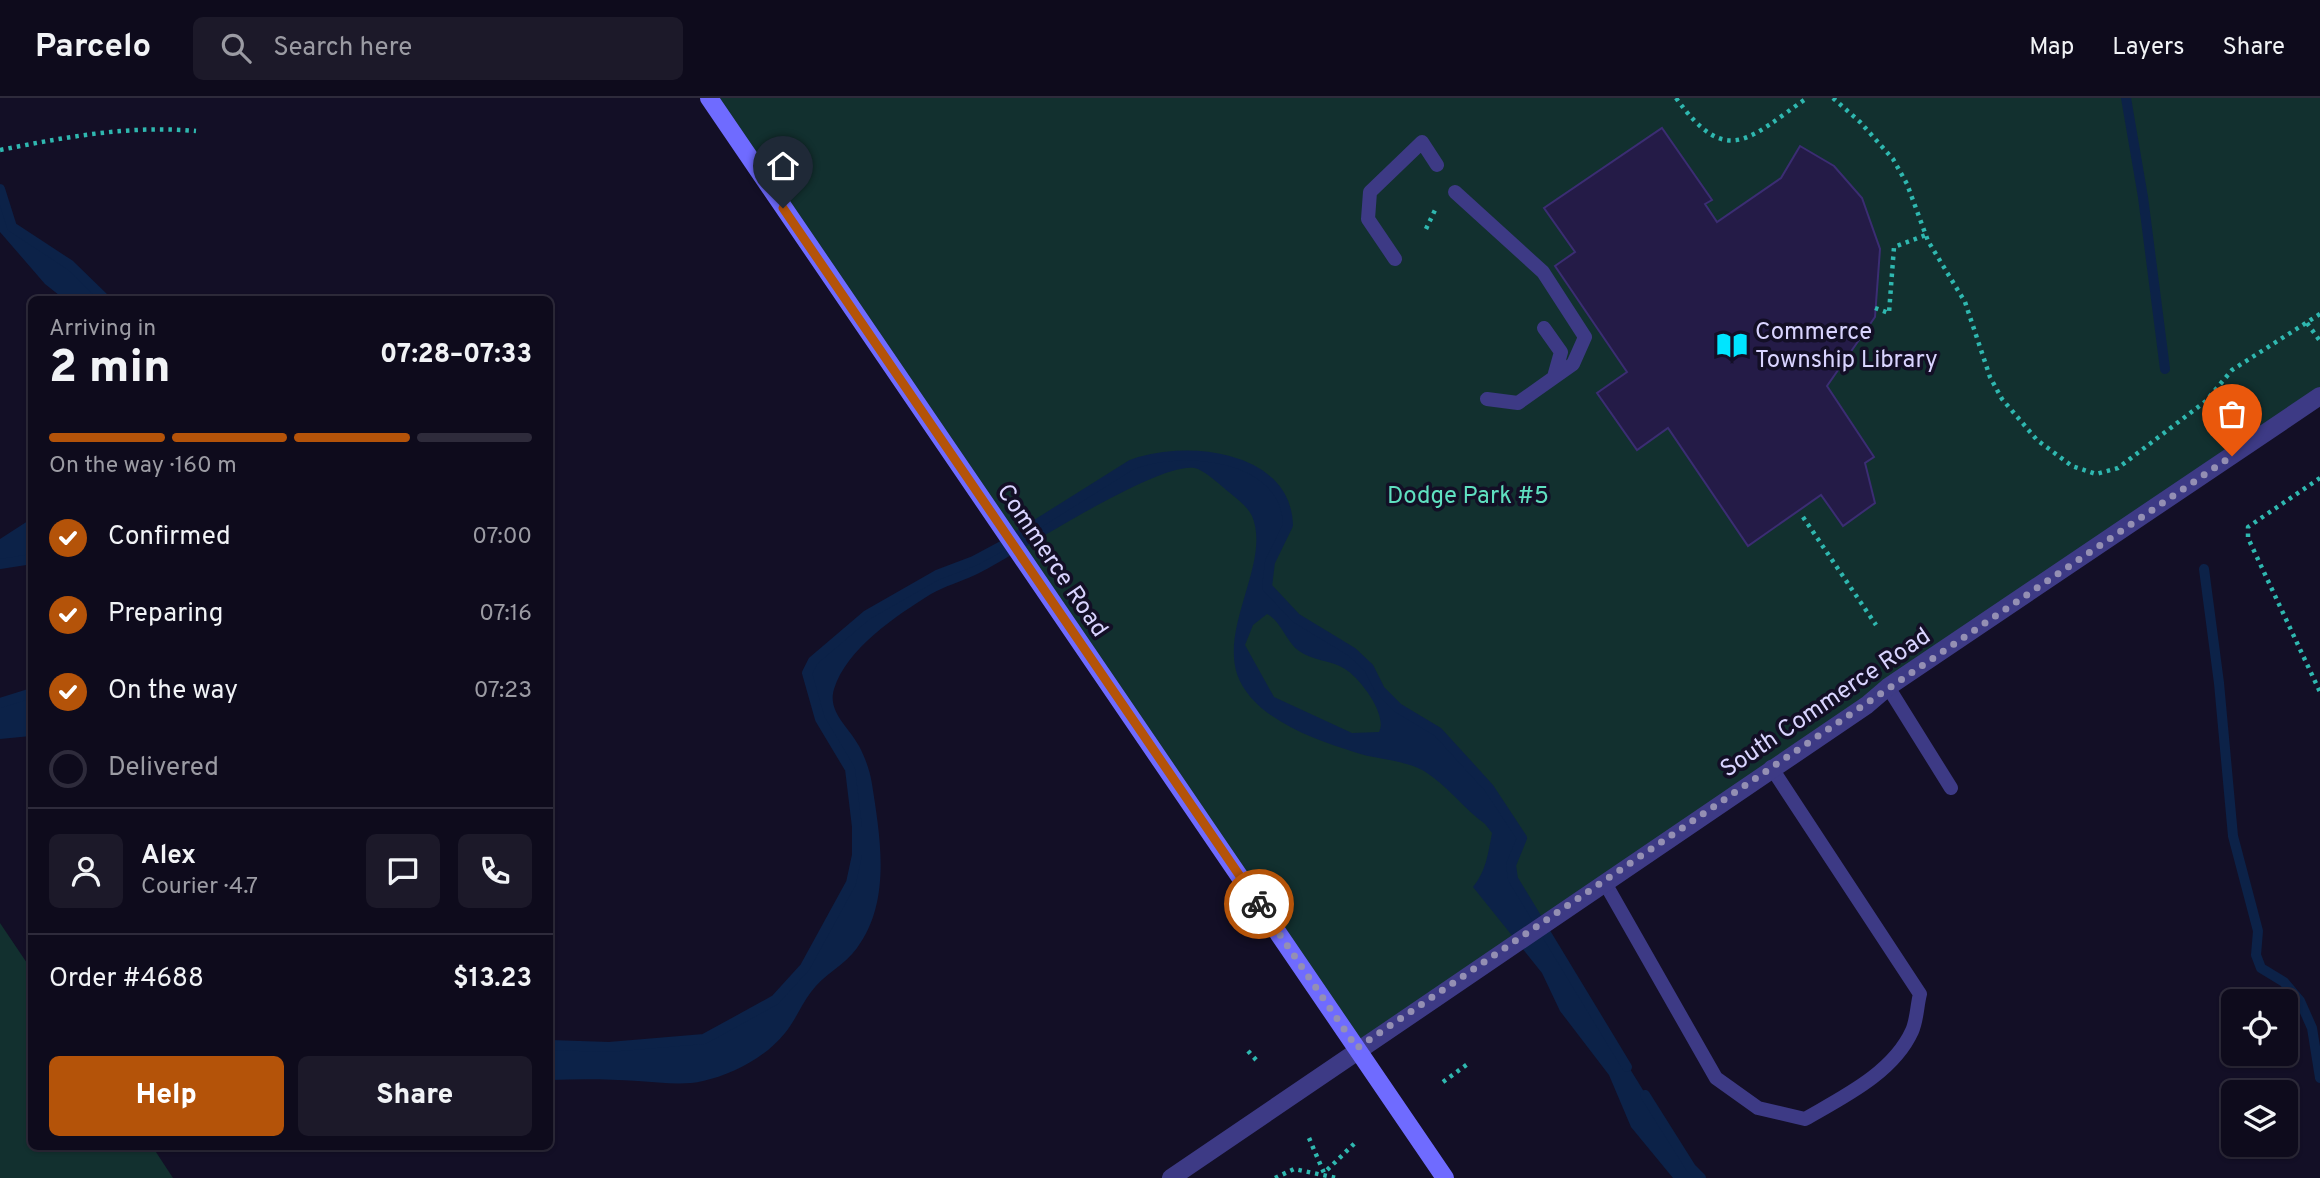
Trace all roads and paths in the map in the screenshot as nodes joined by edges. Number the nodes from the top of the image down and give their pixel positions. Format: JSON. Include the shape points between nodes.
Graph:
{"nodes":[{"id":1,"x":709,"y":98,"type":"edge"},
{"id":2,"x":1676,"y":98,"type":"edge"},
{"id":3,"x":1807,"y":98,"type":"edge"},
{"id":4,"x":1833,"y":98,"type":"edge"},
{"id":5,"x":196,"y":131,"type":"dead end"},
{"id":6,"x":0,"y":150,"type":"edge"},
{"id":7,"x":1437,"y":165,"type":"dead end"},
{"id":8,"x":1455,"y":192,"type":"dead end"},
{"id":9,"x":1437,"y":206,"type":"dead end"},
{"id":10,"x":1426,"y":229,"type":"dead end"},
{"id":11,"x":1926,"y":235,"type":"junction"},
{"id":12,"x":1395,"y":260,"type":"dead end"},
{"id":13,"x":1875,"y":308,"type":"dead end"},
{"id":14,"x":2320,"y":314,"type":"edge"},
{"id":15,"x":2307,"y":323,"type":"junction"},
{"id":16,"x":1545,"y":328,"type":"dead end"},
{"id":17,"x":2320,"y":341,"type":"edge"},
{"id":18,"x":1554,"y":377,"type":"junction"},
{"id":19,"x":2320,"y":396,"type":"edge"},
{"id":20,"x":1487,"y":399,"type":"dead end"},
{"id":21,"x":2320,"y":478,"type":"edge"},
{"id":22,"x":1804,"y":516,"type":"dead end"},
{"id":23,"x":1877,"y":625,"type":"dead end"},
{"id":24,"x":1888,"y":687,"type":"junction"},
{"id":25,"x":2320,"y":692,"type":"edge"},
{"id":26,"x":1772,"y":768,"type":"junction"},
{"id":27,"x":1951,"y":788,"type":"dead end"},
{"id":28,"x":1605,"y":883,"type":"junction"},
{"id":29,"x":1357,"y":1048,"type":"junction"},
{"id":30,"x":1248,"y":1051,"type":"dead end"},
{"id":31,"x":1258,"y":1062,"type":"dead end"},
{"id":32,"x":1469,"y":1063,"type":"dead end"},
{"id":33,"x":1443,"y":1083,"type":"dead end"},
{"id":34,"x":1309,"y":1138,"type":"dead end"},
{"id":35,"x":1357,"y":1141,"type":"dead end"},
{"id":36,"x":1324,"y":1173,"type":"junction"},
{"id":37,"x":1171,"y":1178,"type":"edge"},
{"id":38,"x":1275,"y":1178,"type":"edge"},
{"id":39,"x":1337,"y":1178,"type":"edge"},
{"id":40,"x":1445,"y":1178,"type":"edge"}],
"edges":[{"from":1,"to":29,"type":"main road","name":"Commerce Road"},
{"from":2,"to":3,"type":"path","via":[[1710,136],[1735,142],[1756,134]]},
{"from":4,"to":11,"type":"path","via":[[1893,159]]},
{"from":5,"to":6,"type":"path","via":[[153,127]]},
{"from":7,"to":12,"type":"lane","via":[[1422,142],[1370,191],[1368,219]]},
{"from":8,"to":18,"type":"lane","via":[[1543,272],[1584,337],[1573,364]]},
{"from":9,"to":10,"type":"path"},
{"from":11,"to":13,"type":"path","via":[[1894,247],[1889,313]]},
{"from":11,"to":15,"type":"path","via":[[1965,302],[1990,377],[2003,399],[2037,440],[2087,472],[2118,468],[2206,401],[2232,370]]},
{"from":14,"to":15,"type":"path"},
{"from":15,"to":17,"type":"path"},
{"from":16,"to":18,"type":"lane","via":[[1561,352]]},
{"from":18,"to":20,"type":"lane","via":[[1518,403]]},
{"from":19,"to":24,"type":"street","name":"South Commerce Road"},
{"from":21,"to":25,"type":"path","via":[[2248,527],[2248,538]]},
{"from":22,"to":23,"type":"path"},
{"from":24,"to":26,"type":"street","name":"South Commerce Road"},
{"from":24,"to":27,"type":"lane"},
{"from":26,"to":28,"type":"street","name":"South Commerce Road"},
{"from":26,"to":28,"type":"lane","via":[[1920,994],[1912,1031],[1887,1066],[1849,1094],[1805,1119],[1758,1108],[1716,1078]]},
{"from":28,"to":29,"type":"street","name":"South Commerce Road"},
{"from":29,"to":37,"type":"street","name":"South Commerce Road"},
{"from":29,"to":40,"type":"main road","name":"Commerce Road"},
{"from":30,"to":31,"type":"path"},
{"from":32,"to":33,"type":"path"},
{"from":34,"to":36,"type":"path"},
{"from":35,"to":36,"type":"path"},
{"from":36,"to":38,"type":"path","via":[[1294,1169]]},
{"from":36,"to":39,"type":"path"}]}
